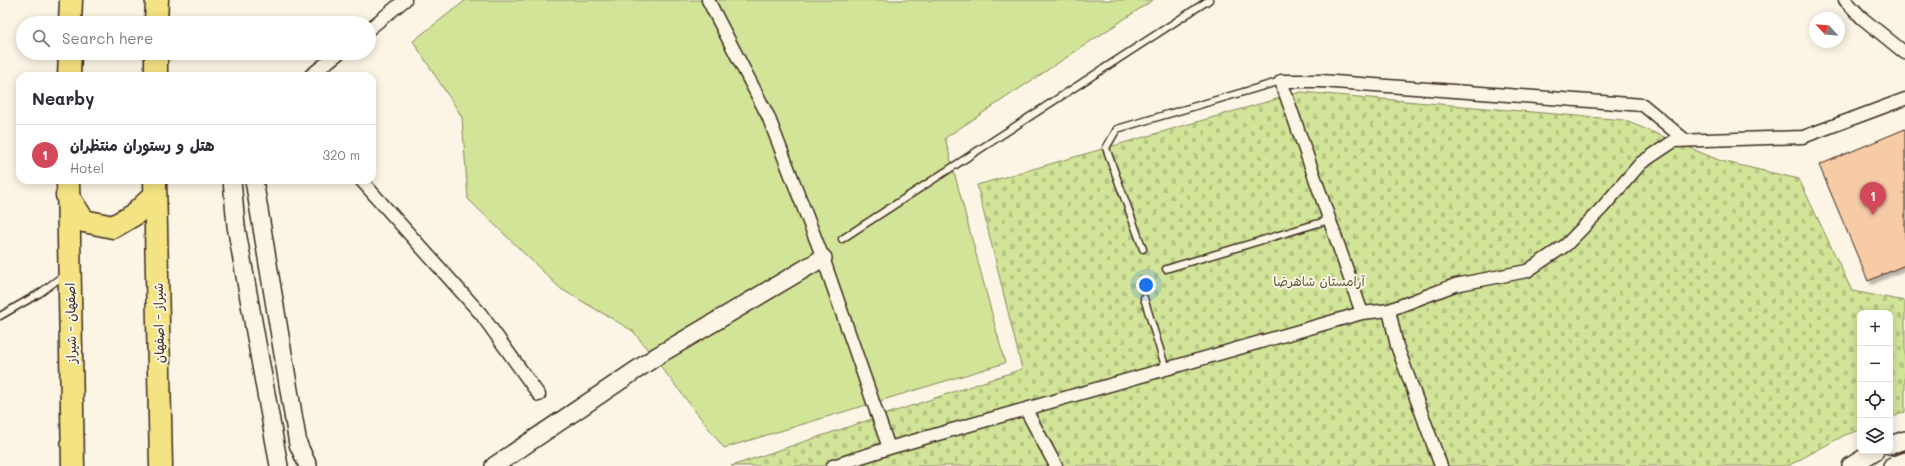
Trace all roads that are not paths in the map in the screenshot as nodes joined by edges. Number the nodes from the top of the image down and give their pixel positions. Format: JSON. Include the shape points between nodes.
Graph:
{"nodes":[{"id":1,"x":71,"y":0,"type":"edge"},
{"id":2,"x":157,"y":0,"type":"edge"},
{"id":3,"x":405,"y":0,"type":"edge"},
{"id":4,"x":708,"y":0,"type":"edge"},
{"id":5,"x":1208,"y":0,"type":"edge"},
{"id":6,"x":1846,"y":0,"type":"edge"},
{"id":7,"x":70,"y":16,"type":"edge"},
{"id":8,"x":156,"y":16,"type":"edge"},
{"id":9,"x":376,"y":23,"type":"edge"},
{"id":10,"x":1905,"y":53,"type":"edge"},
{"id":11,"x":70,"y":60,"type":"edge"},
{"id":12,"x":156,"y":60,"type":"edge"},
{"id":13,"x":330,"y":60,"type":"edge"},
{"id":14,"x":69,"y":72,"type":"edge"},
{"id":15,"x":156,"y":72,"type":"edge"},
{"id":16,"x":315,"y":72,"type":"edge"},
{"id":17,"x":1281,"y":81,"type":"junction"},
{"id":18,"x":1905,"y":99,"type":"edge"},
{"id":19,"x":1685,"y":140,"type":"junction"},
{"id":20,"x":232,"y":184,"type":"edge"},
{"id":21,"x":255,"y":184,"type":"edge"},
{"id":22,"x":365,"y":184,"type":"edge"},
{"id":23,"x":68,"y":188,"type":"edge"},
{"id":24,"x":155,"y":188,"type":"edge"},
{"id":25,"x":1329,"y":220,"type":"junction"},
{"id":26,"x":842,"y":239,"type":"dead end"},
{"id":27,"x":1143,"y":249,"type":"dead end"},
{"id":28,"x":824,"y":258,"type":"junction"},
{"id":29,"x":1166,"y":269,"type":"dead end"},
{"id":30,"x":69,"y":272,"type":"junction"},
{"id":31,"x":1144,"y":298,"type":"dead end"},
{"id":32,"x":1389,"y":310,"type":"junction"},
{"id":33,"x":1362,"y":313,"type":"junction"},
{"id":34,"x":0,"y":316,"type":"edge"},
{"id":35,"x":1166,"y":369,"type":"junction"},
{"id":36,"x":539,"y":395,"type":"dead end"},
{"id":37,"x":1026,"y":410,"type":"junction"},
{"id":38,"x":1905,"y":440,"type":"edge"},
{"id":39,"x":1893,"y":444,"type":"edge"},
{"id":40,"x":889,"y":448,"type":"junction"},
{"id":41,"x":1870,"y":454,"type":"edge"},
{"id":42,"x":1905,"y":461,"type":"edge"},
{"id":43,"x":73,"y":466,"type":"edge"},
{"id":44,"x":161,"y":466,"type":"edge"},
{"id":45,"x":279,"y":466,"type":"edge"},
{"id":46,"x":308,"y":466,"type":"edge"},
{"id":47,"x":494,"y":466,"type":"edge"},
{"id":48,"x":833,"y":466,"type":"edge"},
{"id":49,"x":1056,"y":466,"type":"edge"},
{"id":50,"x":1441,"y":466,"type":"edge"},
{"id":51,"x":1851,"y":466,"type":"edge"},
{"id":52,"x":1892,"y":466,"type":"edge"}],
"edges":[{"from":1,"to":7,"type":"highway"},
{"from":2,"to":8,"type":"highway"},
{"from":3,"to":9,"type":"street"},
{"from":4,"to":28,"type":"street","via":[[768,116]]},
{"from":5,"to":26,"type":"lane"},
{"from":6,"to":10,"type":"street","via":[[1862,18]]},
{"from":11,"to":14,"type":"highway"},
{"from":12,"to":15,"type":"highway"},
{"from":13,"to":16,"type":"street"},
{"from":17,"to":19,"type":"street","via":[[1321,81],[1643,104]]},
{"from":17,"to":25,"type":"street"},
{"from":17,"to":27,"type":"lane","via":[[1117,129],[1106,148]]},
{"from":18,"to":19,"type":"street","via":[[1803,136]]},
{"from":19,"to":32,"type":"street","via":[[1674,141],[1641,163],[1566,245],[1527,271],[1456,285]]},
{"from":20,"to":45,"type":"street","via":[[236,226]]},
{"from":21,"to":46,"type":"street","via":[[298,444]]},
{"from":22,"to":36,"type":"street","via":[[481,314]]},
{"from":23,"to":24,"type":"highway","via":[[84,221],[113,227],[135,214]]},
{"from":23,"to":30,"type":"highway","name":"اصفهان - شیراز"},
{"from":24,"to":44,"type":"highway","name":"شیراز - اصفهان"},
{"from":25,"to":29,"type":"lane"},
{"from":25,"to":33,"type":"street"},
{"from":28,"to":40,"type":"street"},
{"from":28,"to":47,"type":"street","via":[[657,356]]},
{"from":30,"to":34,"type":"lane","via":[[40,293]]},
{"from":30,"to":43,"type":"highway","name":"اصفهان - شیراز"},
{"from":31,"to":35,"type":"lane"},
{"from":32,"to":33,"type":"street"},
{"from":32,"to":50,"type":"street","via":[[1397,346]]},
{"from":33,"to":35,"type":"street"},
{"from":35,"to":37,"type":"street"},
{"from":37,"to":40,"type":"street"},
{"from":37,"to":49,"type":"street"},
{"from":38,"to":39,"type":"street"},
{"from":40,"to":48,"type":"street"},
{"from":41,"to":51,"type":"street"},
{"from":42,"to":52,"type":"street"}]}
